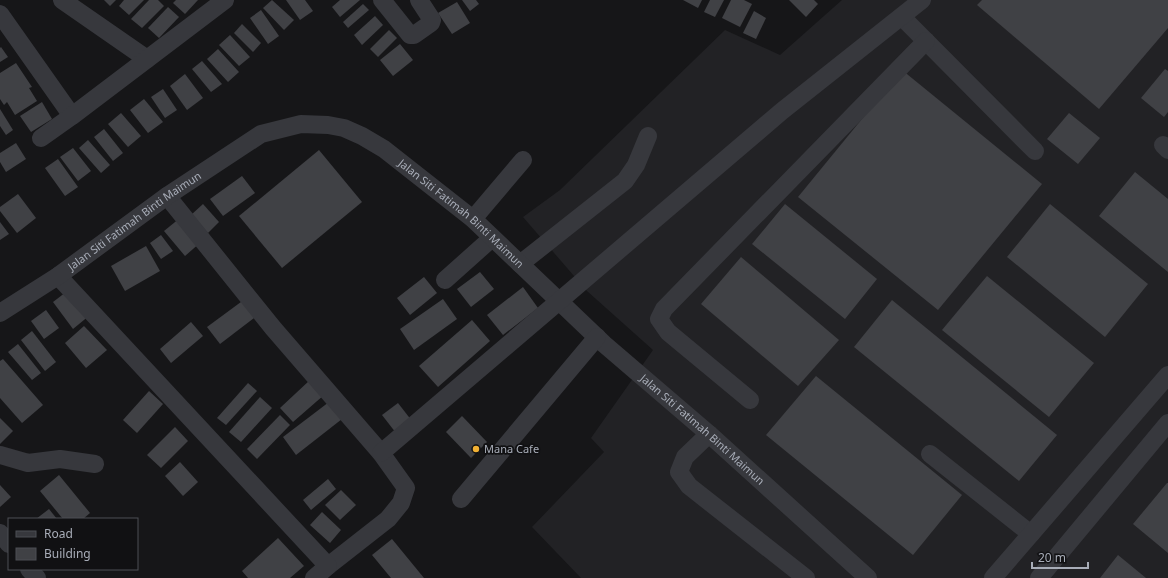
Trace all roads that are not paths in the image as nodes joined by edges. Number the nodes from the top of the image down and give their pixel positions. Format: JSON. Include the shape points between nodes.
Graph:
{"nodes":[{"id":1,"x":62,"y":0,"type":"edge"},
{"id":2,"x":225,"y":0,"type":"edge"},
{"id":3,"x":382,"y":0,"type":"edge"},
{"id":4,"x":419,"y":0,"type":"edge"},
{"id":5,"x":922,"y":0,"type":"edge"},
{"id":6,"x":0,"y":14,"type":"edge"},
{"id":7,"x":902,"y":17,"type":"junction"},
{"id":8,"x":926,"y":41,"type":"junction"},
{"id":9,"x":147,"y":58,"type":"junction"},
{"id":10,"x":72,"y":116,"type":"junction"},
{"id":11,"x":648,"y":136,"type":"dead end"},
{"id":12,"x":40,"y":138,"type":"dead end"},
{"id":13,"x":1035,"y":151,"type":"dead end"},
{"id":14,"x":522,"y":160,"type":"dead end"},
{"id":15,"x":167,"y":196,"type":"junction"},
{"id":16,"x":473,"y":219,"type":"junction"},
{"id":17,"x":492,"y":238,"type":"junction"},
{"id":18,"x":520,"y":264,"type":"junction"},
{"id":19,"x":58,"y":276,"type":"junction"},
{"id":20,"x":445,"y":280,"type":"dead end"},
{"id":21,"x":560,"y":301,"type":"junction"},
{"id":22,"x":0,"y":313,"type":"edge"},
{"id":23,"x":597,"y":337,"type":"junction"},
{"id":24,"x":1168,"y":375,"type":"edge"},
{"id":25,"x":750,"y":400,"type":"dead end"},
{"id":26,"x":1168,"y":423,"type":"edge"},
{"id":27,"x":709,"y":434,"type":"junction"},
{"id":28,"x":381,"y":453,"type":"junction"},
{"id":29,"x":930,"y":454,"type":"dead end"},
{"id":30,"x":0,"y":455,"type":"edge"},
{"id":31,"x":95,"y":464,"type":"dead end"},
{"id":32,"x":461,"y":499,"type":"dead end"},
{"id":33,"x":1031,"y":534,"type":"junction"},
{"id":34,"x":328,"y":566,"type":"junction"},
{"id":35,"x":30,"y":570,"type":"edge"},
{"id":36,"x":37,"y":578,"type":"edge"},
{"id":37,"x":314,"y":578,"type":"edge"},
{"id":38,"x":806,"y":578,"type":"edge"},
{"id":39,"x":868,"y":578,"type":"edge"},
{"id":40,"x":993,"y":578,"type":"edge"},
{"id":41,"x":1039,"y":578,"type":"edge"}],
"edges":[{"from":1,"to":9,"type":"street"},
{"from":2,"to":9,"type":"street"},
{"from":3,"to":4,"type":"street","via":[[410,35],[414,35],[432,20]]},
{"from":5,"to":7,"type":"street"},
{"from":6,"to":10,"type":"street"},
{"from":7,"to":8,"type":"street"},
{"from":7,"to":21,"type":"street","via":[[782,111]]},
{"from":8,"to":13,"type":"street"},
{"from":8,"to":25,"type":"street","via":[[664,309],[659,319],[668,332]]},
{"from":9,"to":10,"type":"street"},
{"from":10,"to":12,"type":"street"},
{"from":11,"to":18,"type":"street","via":[[636,165],[625,181]]},
{"from":14,"to":16,"type":"street"},
{"from":15,"to":16,"type":"street","name":"Jalan Siti Fatimah Binti Maimun","via":[[261,134],[314,123],[344,128],[384,149]]},
{"from":15,"to":19,"type":"street","name":"Jalan Siti Fatimah Binti Maimun"},
{"from":15,"to":28,"type":"street","via":[[272,328]]},
{"from":16,"to":17,"type":"street","name":"Jalan Siti Fatimah Binti Maimun"},
{"from":17,"to":18,"type":"street","name":"Jalan Siti Fatimah Binti Maimun"},
{"from":17,"to":20,"type":"street"},
{"from":18,"to":21,"type":"street","name":"Jalan Siti Fatimah Binti Maimun"},
{"from":19,"to":22,"type":"street","name":"Jalan Siti Fatimah Binti Maimun"},
{"from":19,"to":34,"type":"street"},
{"from":21,"to":23,"type":"street","name":"Jalan Siti Fatimah Binti Maimun"},
{"from":21,"to":28,"type":"street"},
{"from":23,"to":27,"type":"street","name":"Jalan Siti Fatimah Binti Maimun"},
{"from":23,"to":32,"type":"street"},
{"from":24,"to":33,"type":"street"},
{"from":26,"to":41,"type":"street"},
{"from":27,"to":38,"type":"street","via":[[685,457],[679,472],[689,486]]},
{"from":27,"to":39,"type":"street","name":"Jalan Siti Fatimah Binti Maimun"},
{"from":28,"to":34,"type":"street","via":[[406,488],[401,504],[388,519]]},
{"from":29,"to":33,"type":"street"},
{"from":30,"to":31,"type":"street","via":[[28,463],[60,459]]},
{"from":33,"to":40,"type":"street"},
{"from":34,"to":37,"type":"street"},
{"from":35,"to":36,"type":"street"}]}
